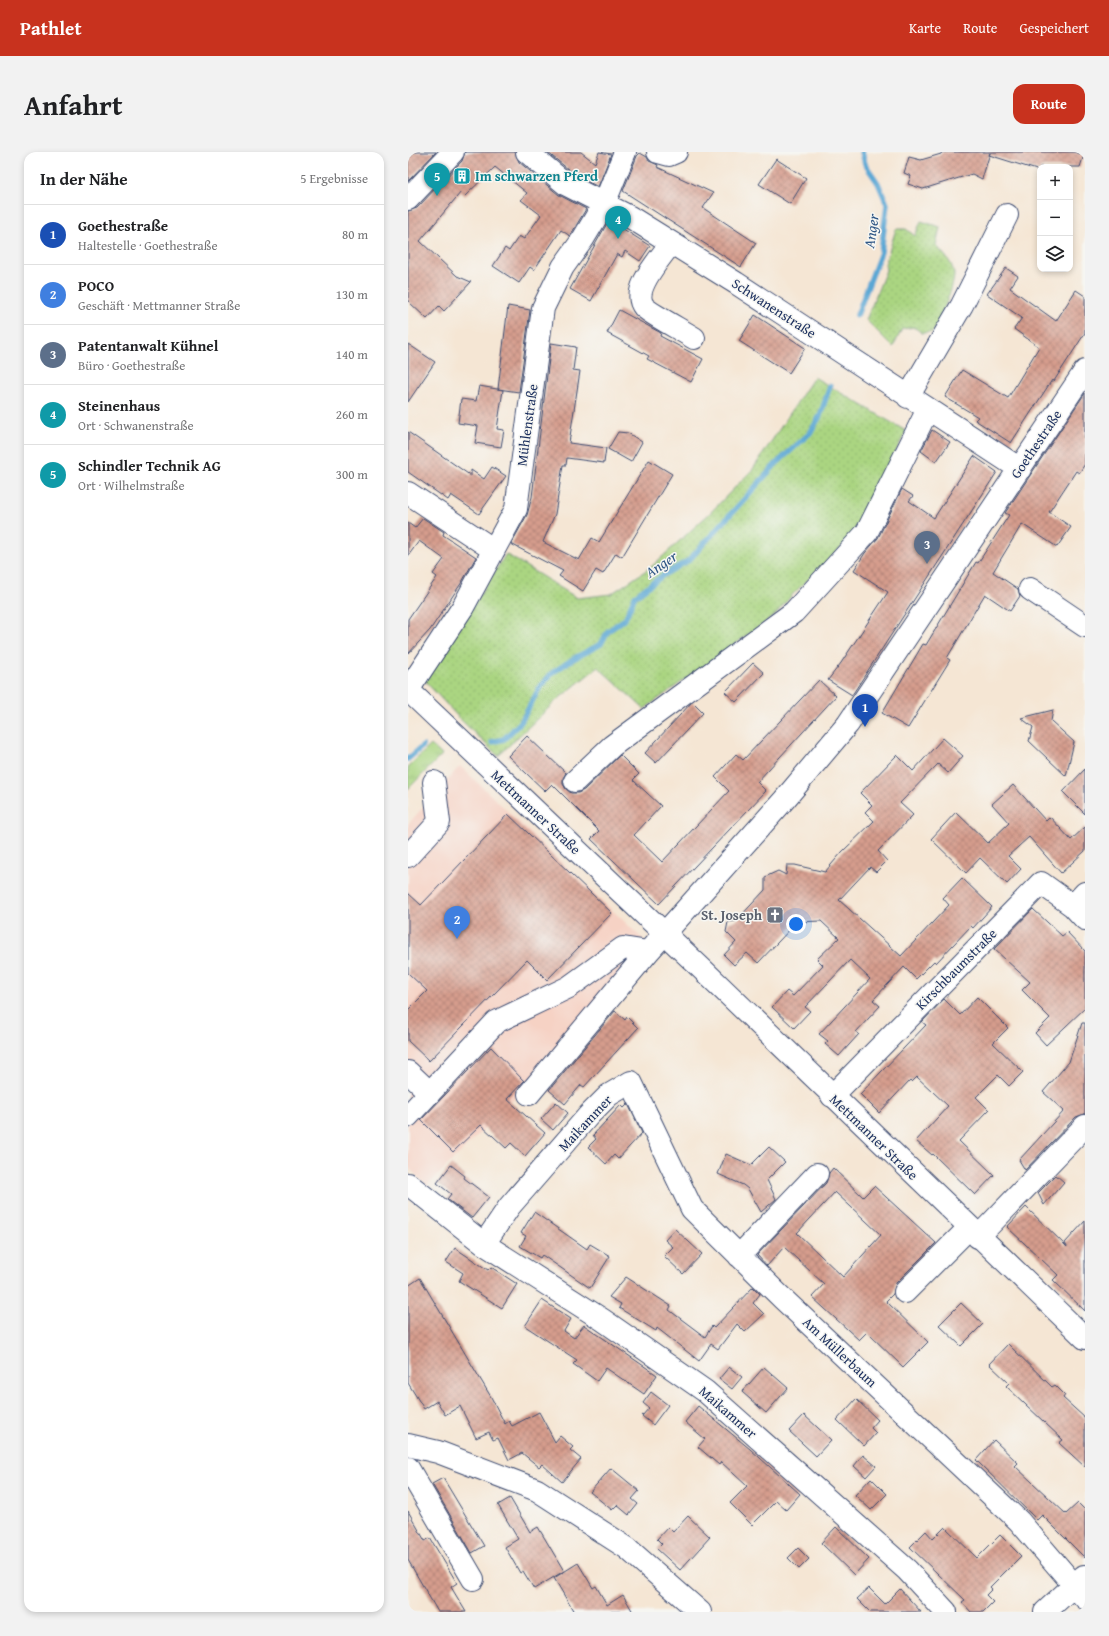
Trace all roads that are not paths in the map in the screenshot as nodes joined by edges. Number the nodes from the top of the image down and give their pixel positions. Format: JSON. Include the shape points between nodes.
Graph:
{"nodes":[{"id":1,"x":453,"y":152,"type":"edge"},
{"id":2,"x":527,"y":152,"type":"edge"},
{"id":3,"x":625,"y":152,"type":"edge"},
{"id":4,"x":658,"y":152,"type":"edge"},
{"id":5,"x":676,"y":152,"type":"edge"},
{"id":6,"x":408,"y":199,"type":"edge"},
{"id":7,"x":604,"y":204,"type":"junction"},
{"id":8,"x":1007,"y":215,"type":"dead end"},
{"id":9,"x":666,"y":240,"type":"junction"},
{"id":10,"x":694,"y":338,"type":"dead end"},
{"id":11,"x":1085,"y":371,"type":"edge"},
{"id":12,"x":908,"y":397,"type":"junction"},
{"id":13,"x":928,"y":410,"type":"junction"},
{"id":14,"x":1020,"y":469,"type":"junction"},
{"id":15,"x":408,"y":492,"type":"edge"},
{"id":16,"x":494,"y":550,"type":"junction"},
{"id":17,"x":1030,"y":589,"type":"dead end"},
{"id":18,"x":1085,"y":626,"type":"edge"},
{"id":19,"x":408,"y":690,"type":"edge"},
{"id":20,"x":575,"y":781,"type":"dead end"},
{"id":21,"x":434,"y":782,"type":"dead end"},
{"id":22,"x":408,"y":856,"type":"edge"},
{"id":23,"x":1081,"y":906,"type":"edge"},
{"id":24,"x":664,"y":934,"type":"junction"},
{"id":25,"x":648,"y":952,"type":"junction"},
{"id":26,"x":408,"y":1072,"type":"edge"},
{"id":27,"x":631,"y":1082,"type":"joint"},
{"id":28,"x":430,"y":1093,"type":"junction"},
{"id":29,"x":529,"y":1094,"type":"dead end"},
{"id":30,"x":832,"y":1096,"type":"junction"},
{"id":31,"x":408,"y":1116,"type":"edge"},
{"id":32,"x":1085,"y":1126,"type":"edge"},
{"id":33,"x":817,"y":1174,"type":"dead end"},
{"id":34,"x":408,"y":1184,"type":"edge"},
{"id":35,"x":974,"y":1232,"type":"junction"},
{"id":36,"x":484,"y":1244,"type":"junction"},
{"id":37,"x":739,"y":1256,"type":"junction"},
{"id":38,"x":905,"y":1292,"type":"dead end"},
{"id":39,"x":1085,"y":1338,"type":"edge"},
{"id":40,"x":408,"y":1445,"type":"edge"},
{"id":41,"x":408,"y":1468,"type":"edge"},
{"id":42,"x":473,"y":1579,"type":"dead end"},
{"id":43,"x":1081,"y":1586,"type":"edge"},
{"id":44,"x":700,"y":1612,"type":"edge"},
{"id":45,"x":946,"y":1612,"type":"edge"},
{"id":46,"x":1045,"y":1612,"type":"edge"}],
"edges":[{"from":1,"to":6,"type":"street"},
{"from":2,"to":7,"type":"street","name":"Schwanenstraße","via":[[567,185]]},
{"from":3,"to":7,"type":"street","name":"Mühlenstraße"},
{"from":4,"to":5,"type":"street","via":[[668,155]]},
{"from":7,"to":9,"type":"street","name":"Schwanenstraße"},
{"from":7,"to":16,"type":"street","name":"Mühlenstraße","via":[[584,239],[563,267],[544,308],[516,510]]},
{"from":8,"to":12,"type":"street","via":[[962,305]]},
{"from":9,"to":10,"type":"street","via":[[642,285],[640,295],[644,307]]},
{"from":9,"to":12,"type":"street","name":"Schwanenstraße","via":[[736,283]]},
{"from":11,"to":14,"type":"street","name":"Goethestraße"},
{"from":12,"to":13,"type":"street","name":"Schwanenstraße"},
{"from":13,"to":14,"type":"street","name":"Schwanenstraße"},
{"from":13,"to":20,"type":"street","via":[[867,532],[794,612],[612,746]]},
{"from":14,"to":24,"type":"street","name":"Goethestraße","via":[[848,724]]},
{"from":15,"to":16,"type":"street"},
{"from":16,"to":19,"type":"street","name":"Mühlenstraße","via":[[463,607]]},
{"from":17,"to":18,"type":"street"},
{"from":19,"to":24,"type":"street","name":"Mettmanner Straße"},
{"from":21,"to":22,"type":"street","via":[[439,822]]},
{"from":23,"to":30,"type":"street","name":"Kirschbaumstraße","via":[[1041,884]]},
{"from":24,"to":25,"type":"street"},
{"from":24,"to":30,"type":"street","name":"Mettmanner Straße"},
{"from":25,"to":28,"type":"street","via":[[622,948],[568,987],[496,1022]]},
{"from":25,"to":29,"type":"street"},
{"from":26,"to":28,"type":"street"},
{"from":27,"to":36,"type":"street","name":"Maikammer","via":[[609,1095],[590,1115],[509,1207]]},
{"from":27,"to":37,"type":"street","name":"Am Müllerbaum","via":[[692,1209]]},
{"from":28,"to":31,"type":"street"},
{"from":30,"to":35,"type":"street","name":"Mettmanner Straße"},
{"from":32,"to":35,"type":"street"},
{"from":33,"to":37,"type":"street"},
{"from":34,"to":36,"type":"street","name":"Maikammer"},
{"from":35,"to":38,"type":"street"},
{"from":35,"to":39,"type":"street","name":"Mettmanner Straße"},
{"from":36,"to":45,"type":"street","name":"Maikammer","via":[[603,1320],[705,1391],[907,1570]]},
{"from":37,"to":43,"type":"street","name":"Am Müllerbaum","via":[[1019,1521]]},
{"from":40,"to":44,"type":"street","via":[[438,1452],[537,1490],[627,1548]]},
{"from":41,"to":42,"type":"street"},
{"from":43,"to":46,"type":"street"}]}
